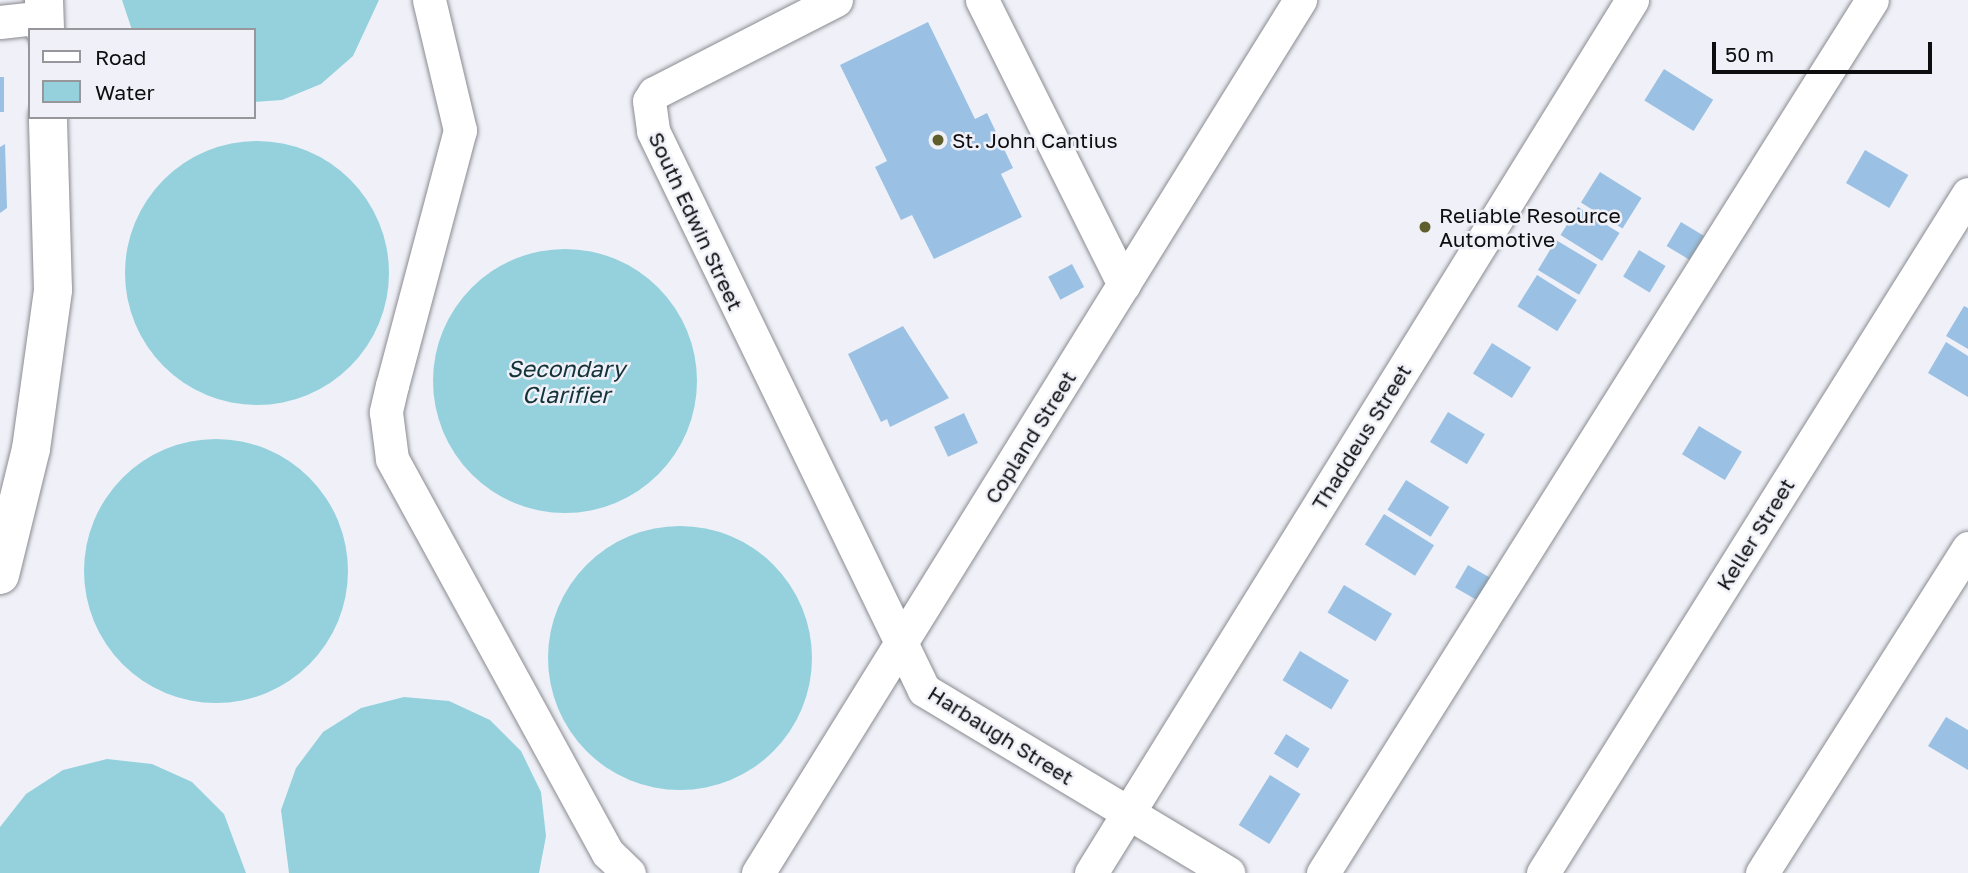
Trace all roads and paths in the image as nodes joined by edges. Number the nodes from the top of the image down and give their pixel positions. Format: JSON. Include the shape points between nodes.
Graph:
{"nodes":[{"id":1,"x":429,"y":0,"type":"edge"},
{"id":2,"x":836,"y":0,"type":"edge"},
{"id":3,"x":982,"y":0,"type":"edge"},
{"id":4,"x":1300,"y":0,"type":"edge"},
{"id":5,"x":1632,"y":0,"type":"edge"},
{"id":6,"x":1872,"y":0,"type":"edge"},
{"id":7,"x":44,"y":16,"type":"edge"},
{"id":8,"x":0,"y":22,"type":"edge"},
{"id":9,"x":48,"y":119,"type":"edge"},
{"id":10,"x":1968,"y":194,"type":"edge"},
{"id":11,"x":1124,"y":285,"type":"junction"},
{"id":12,"x":771,"y":380,"type":"joint"},
{"id":13,"x":1968,"y":548,"type":"edge"},
{"id":14,"x":0,"y":575,"type":"edge"},
{"id":15,"x":900,"y":650,"type":"junction"},
{"id":16,"x":1128,"y":813,"type":"junction"},
{"id":17,"x":629,"y":873,"type":"edge"},
{"id":18,"x":758,"y":873,"type":"edge"},
{"id":19,"x":1091,"y":873,"type":"edge"},
{"id":20,"x":1227,"y":873,"type":"edge"},
{"id":21,"x":1323,"y":873,"type":"edge"},
{"id":22,"x":1543,"y":873,"type":"edge"},
{"id":23,"x":1762,"y":873,"type":"edge"}],
"edges":[{"from":1,"to":17,"type":"street","via":[[460,130],[386,412],[392,459],[608,853]]},
{"from":2,"to":12,"type":"street","name":"South Edwin Street","via":[[669,83],[649,101],[653,131]]},
{"from":3,"to":11,"type":"street"},
{"from":4,"to":11,"type":"street","name":"Copland Street"},
{"from":5,"to":16,"type":"street","name":"Thaddeus Street"},
{"from":6,"to":21,"type":"street"},
{"from":7,"to":8,"type":"street"},
{"from":9,"to":14,"type":"main road","via":[[53,290],[31,449]]},
{"from":10,"to":22,"type":"street","name":"Keller Street"},
{"from":11,"to":15,"type":"street","name":"Copland Street"},
{"from":12,"to":15,"type":"street","name":"Harbaugh Street"},
{"from":13,"to":23,"type":"street"},
{"from":15,"to":16,"type":"street","name":"Harbaugh Street","via":[[924,690]]},
{"from":15,"to":18,"type":"street","name":"Copland Street"},
{"from":16,"to":19,"type":"street","name":"Thaddeus Street"},
{"from":16,"to":20,"type":"street","name":"Harbaugh Street"}]}
